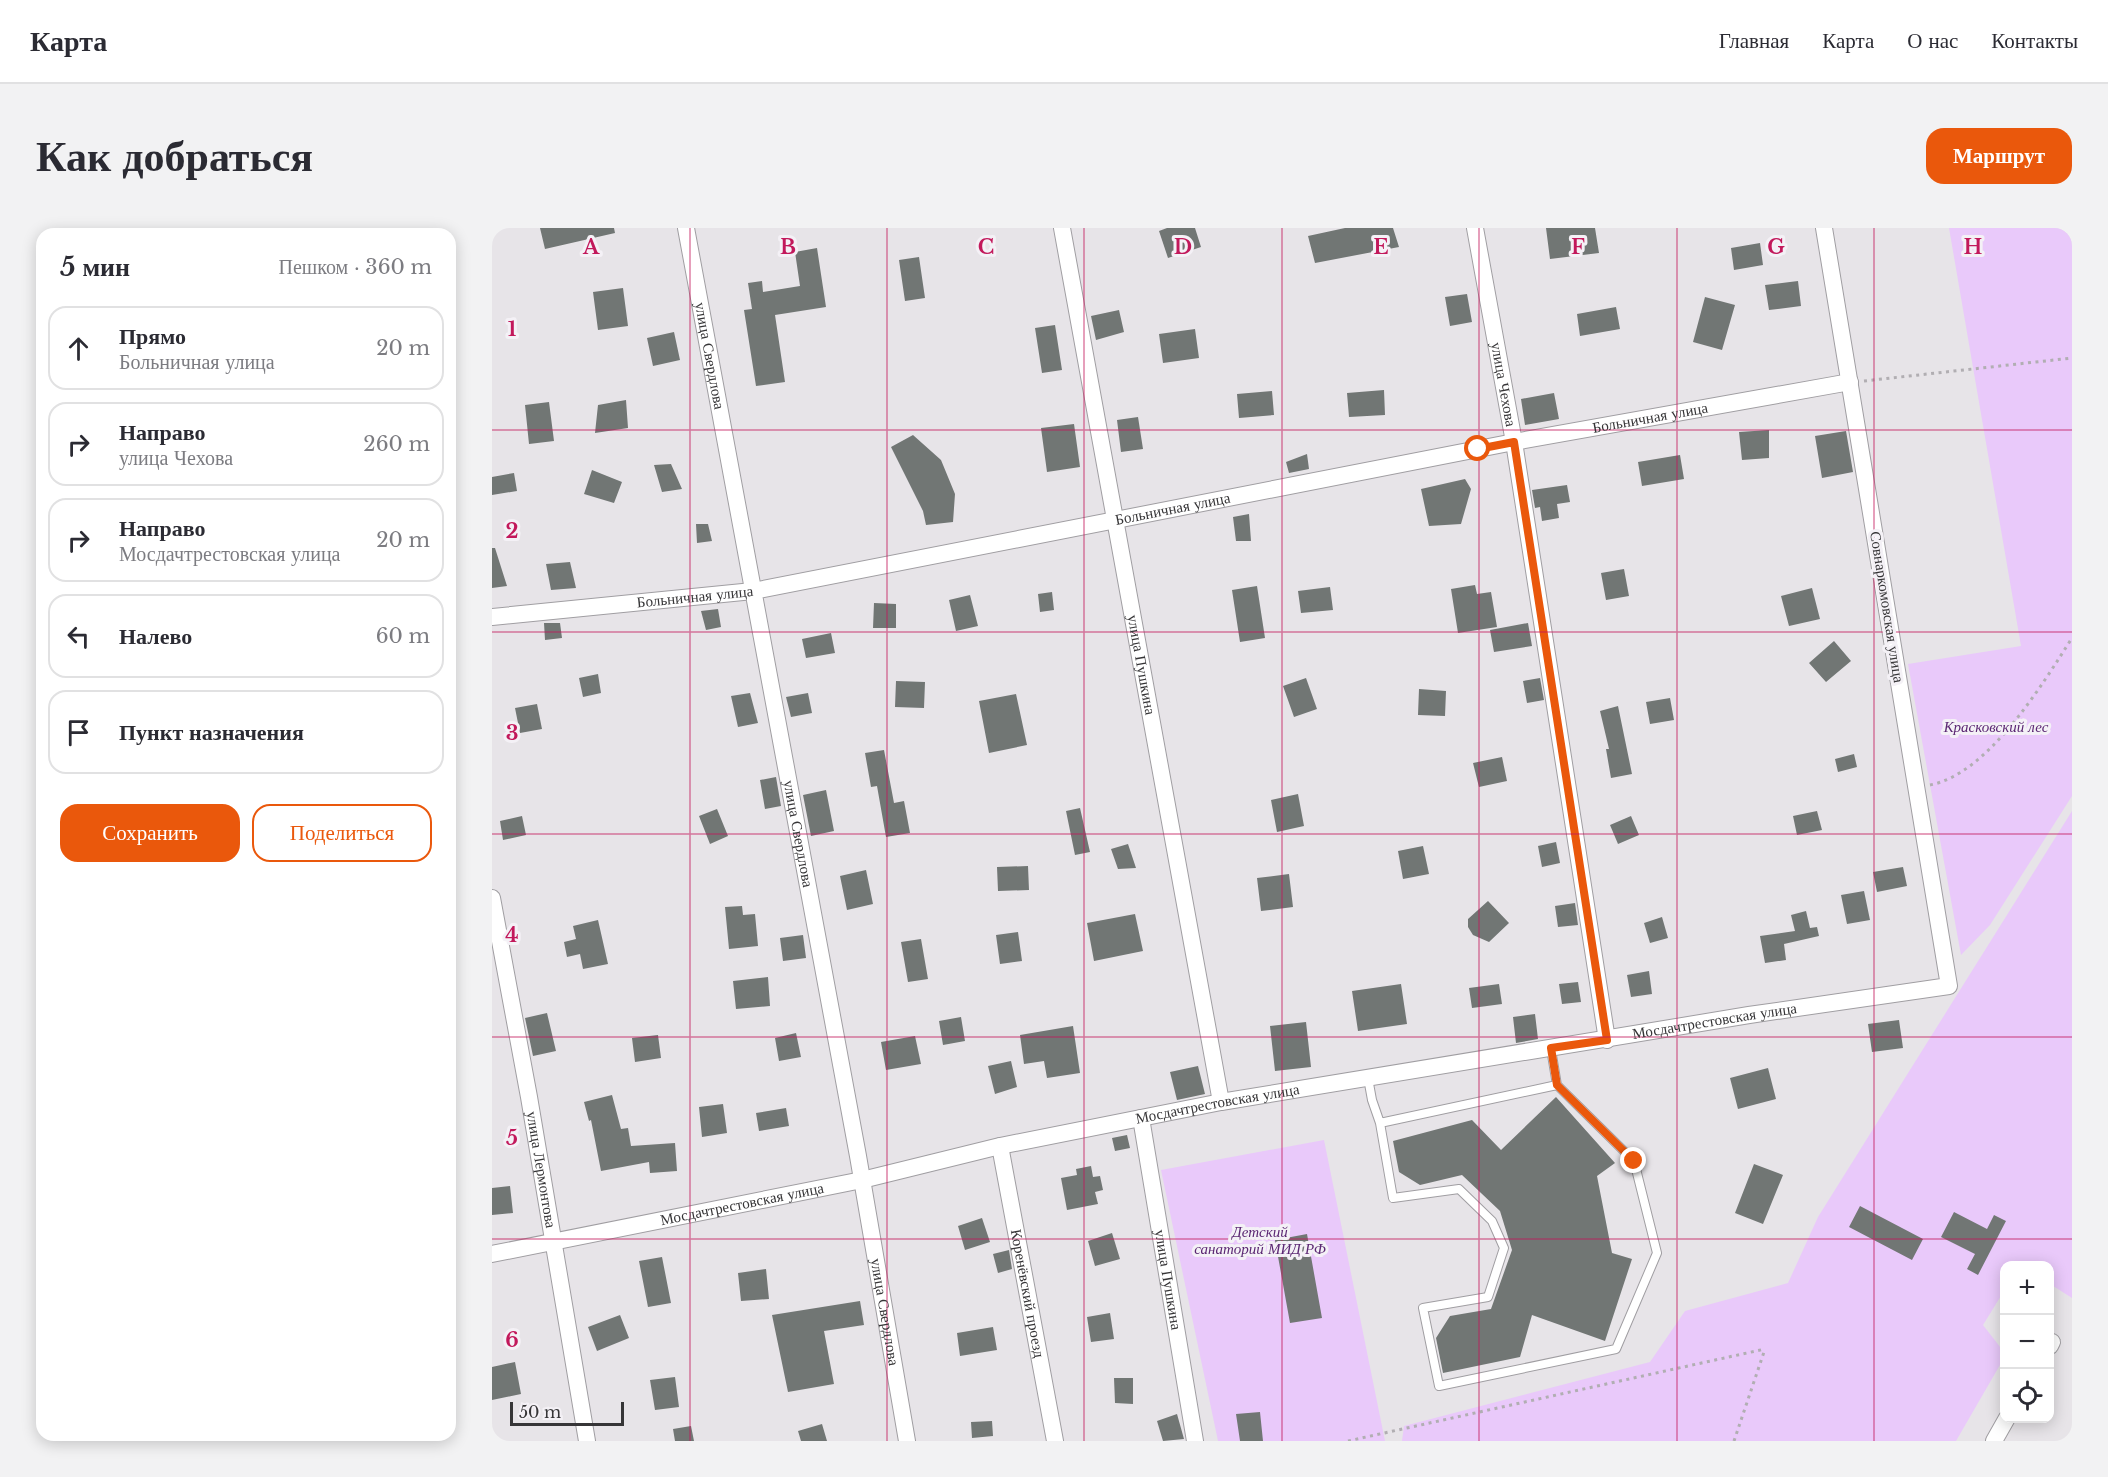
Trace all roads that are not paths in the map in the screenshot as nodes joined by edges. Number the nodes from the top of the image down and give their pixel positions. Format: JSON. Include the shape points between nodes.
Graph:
{"nodes":[{"id":1,"x":686,"y":228,"type":"edge"},
{"id":2,"x":1062,"y":228,"type":"edge"},
{"id":3,"x":1476,"y":228,"type":"edge"},
{"id":4,"x":1824,"y":228,"type":"edge"},
{"id":5,"x":1850,"y":382,"type":"junction"},
{"id":6,"x":1514,"y":442,"type":"junction"},
{"id":7,"x":1114,"y":518,"type":"junction"},
{"id":8,"x":753,"y":591,"type":"junction"},
{"id":9,"x":492,"y":616,"type":"edge"},
{"id":10,"x":492,"y":898,"type":"edge"},
{"id":11,"x":1949,"y":986,"type":"joint"},
{"id":12,"x":1607,"y":1040,"type":"junction"},
{"id":13,"x":1551,"y":1048,"type":"junction"},
{"id":14,"x":1368,"y":1078,"type":"junction"},
{"id":15,"x":1557,"y":1085,"type":"junction"},
{"id":16,"x":1221,"y":1102,"type":"junction"},
{"id":17,"x":1141,"y":1118,"type":"junction"},
{"id":18,"x":1380,"y":1123,"type":"junction"},
{"id":19,"x":1000,"y":1146,"type":"junction"},
{"id":20,"x":862,"y":1180,"type":"junction"},
{"id":21,"x":554,"y":1244,"type":"junction"},
{"id":22,"x":492,"y":1254,"type":"edge"},
{"id":23,"x":2005,"y":1423,"type":"edge"},
{"id":24,"x":587,"y":1441,"type":"edge"},
{"id":25,"x":907,"y":1441,"type":"edge"},
{"id":26,"x":1054,"y":1441,"type":"edge"},
{"id":27,"x":1195,"y":1441,"type":"edge"},
{"id":28,"x":1994,"y":1441,"type":"edge"}],
"edges":[{"from":1,"to":8,"type":"street","name":"улица Свердлова"},
{"from":2,"to":7,"type":"street","name":"улица Пушкина"},
{"from":3,"to":6,"type":"street","name":"улица Чехова"},
{"from":4,"to":5,"type":"street","name":"Совнаркомовская улица"},
{"from":5,"to":6,"type":"street","name":"Больничная улица"},
{"from":5,"to":11,"type":"street","name":"Совнаркомовская улица"},
{"from":6,"to":7,"type":"street","name":"Больничная улица"},
{"from":6,"to":12,"type":"street","name":"улица Чехова"},
{"from":7,"to":8,"type":"street","name":"Больничная улица"},
{"from":7,"to":16,"type":"street","name":"улица Пушкина"},
{"from":8,"to":9,"type":"street","name":"Больничная улица"},
{"from":8,"to":20,"type":"street","name":"улица Свердлова"},
{"from":10,"to":21,"type":"street","name":"улица Лермонтова"},
{"from":11,"to":12,"type":"street","name":"Мосдачтрестовская улица"},
{"from":12,"to":13,"type":"street","name":"Мосдачтрестовская улица"},
{"from":13,"to":14,"type":"street","name":"Мосдачтрестовская улица"},
{"from":13,"to":15,"type":"lane"},
{"from":14,"to":16,"type":"street","name":"Мосдачтрестовская улица"},
{"from":14,"to":18,"type":"lane"},
{"from":15,"to":18,"type":"lane"},
{"from":15,"to":18,"type":"lane","via":[[1634,1161],[1657,1253],[1616,1349],[1439,1386],[1423,1308],[1488,1297],[1504,1248],[1492,1221],[1459,1189],[1393,1198]]},
{"from":16,"to":17,"type":"street","name":"Мосдачтрестовская улица"},
{"from":17,"to":19,"type":"street","name":"Мосдачтрестовская улица"},
{"from":17,"to":27,"type":"street","name":"улица Пушкина"},
{"from":19,"to":20,"type":"street","name":"Мосдачтрестовская улица"},
{"from":19,"to":26,"type":"street","name":"Коренёвский проезд"},
{"from":20,"to":21,"type":"street","name":"Мосдачтрестовская улица"},
{"from":20,"to":25,"type":"street","name":"улица Свердлова"},
{"from":21,"to":22,"type":"street","name":"Мосдачтрестовская улица"},
{"from":21,"to":24,"type":"street","name":"улица Лермонтова"},
{"from":23,"to":28,"type":"street"}]}
